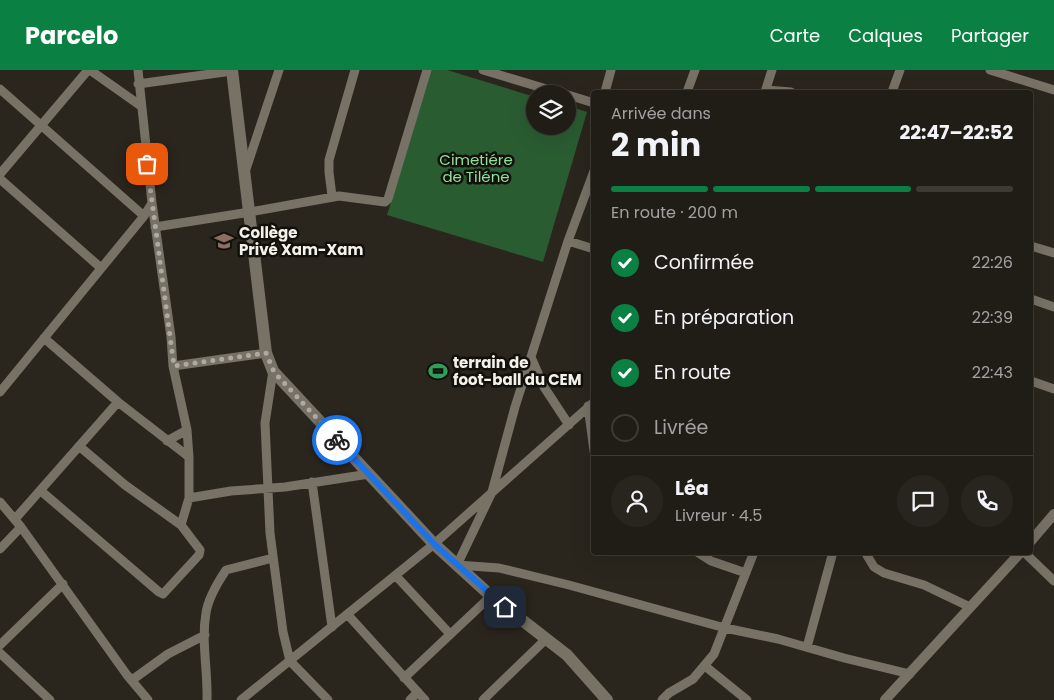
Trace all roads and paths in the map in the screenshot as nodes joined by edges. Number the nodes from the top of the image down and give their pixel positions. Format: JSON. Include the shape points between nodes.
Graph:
{"nodes":[{"id":1,"x":89,"y":70,"type":"edge"},
{"id":2,"x":138,"y":70,"type":"edge"},
{"id":3,"x":279,"y":70,"type":"edge"},
{"id":4,"x":355,"y":70,"type":"edge"},
{"id":5,"x":427,"y":70,"type":"edge"},
{"id":6,"x":483,"y":70,"type":"edge"},
{"id":7,"x":610,"y":70,"type":"edge"},
{"id":8,"x":695,"y":70,"type":"edge"},
{"id":9,"x":772,"y":70,"type":"edge"},
{"id":10,"x":900,"y":70,"type":"edge"},
{"id":11,"x":990,"y":70,"type":"edge"},
{"id":12,"x":232,"y":71,"type":"edge"},
{"id":13,"x":1032,"y":83,"type":"junction"},
{"id":14,"x":138,"y":84,"type":"junction"},
{"id":15,"x":533,"y":85,"type":"edge"},
{"id":16,"x":1053,"y":87,"type":"edge"},
{"id":17,"x":0,"y":89,"type":"edge"},
{"id":18,"x":605,"y":90,"type":"edge"},
{"id":19,"x":688,"y":90,"type":"edge"},
{"id":20,"x":766,"y":90,"type":"edge"},
{"id":21,"x":893,"y":90,"type":"edge"},
{"id":22,"x":1029,"y":90,"type":"edge"},
{"id":23,"x":576,"y":97,"type":"edge"},
{"id":24,"x":591,"y":102,"type":"edge"},
{"id":25,"x":141,"y":106,"type":"junction"},
{"id":26,"x":42,"y":126,"type":"junction"},
{"id":27,"x":0,"y":174,"type":"edge"},
{"id":28,"x":245,"y":175,"type":"junction"},
{"id":29,"x":591,"y":178,"type":"edge"},
{"id":30,"x":0,"y":179,"type":"edge"},
{"id":31,"x":332,"y":196,"type":"junction"},
{"id":32,"x":152,"y":202,"type":"junction"},
{"id":33,"x":250,"y":212,"type":"junction"},
{"id":34,"x":144,"y":216,"type":"junction"},
{"id":35,"x":155,"y":227,"type":"junction"},
{"id":36,"x":568,"y":241,"type":"junction"},
{"id":37,"x":1033,"y":247,"type":"edge"},
{"id":38,"x":591,"y":248,"type":"edge"},
{"id":39,"x":1054,"y":253,"type":"edge"},
{"id":40,"x":101,"y":268,"type":"junction"},
{"id":41,"x":1033,"y":300,"type":"edge"},
{"id":42,"x":1054,"y":307,"type":"edge"},
{"id":43,"x":44,"y":338,"type":"junction"},
{"id":44,"x":266,"y":353,"type":"junction"},
{"id":45,"x":531,"y":357,"type":"junction"},
{"id":46,"x":174,"y":366,"type":"junction"},
{"id":47,"x":274,"y":372,"type":"junction"},
{"id":48,"x":1033,"y":382,"type":"edge"},
{"id":49,"x":1054,"y":389,"type":"edge"},
{"id":50,"x":0,"y":392,"type":"edge"},
{"id":51,"x":118,"y":402,"type":"junction"},
{"id":52,"x":591,"y":404,"type":"edge"},
{"id":53,"x":568,"y":425,"type":"junction"},
{"id":54,"x":186,"y":430,"type":"junction"},
{"id":55,"x":166,"y":440,"type":"junction"},
{"id":56,"x":79,"y":446,"type":"junction"},
{"id":57,"x":189,"y":457,"type":"junction"},
{"id":58,"x":368,"y":474,"type":"junction"},
{"id":59,"x":312,"y":482,"type":"junction"},
{"id":60,"x":268,"y":488,"type":"junction"},
{"id":61,"x":41,"y":491,"type":"junction"},
{"id":62,"x":492,"y":492,"type":"junction"},
{"id":63,"x":189,"y":498,"type":"junction"},
{"id":64,"x":0,"y":502,"type":"edge"},
{"id":65,"x":1054,"y":514,"type":"edge"},
{"id":66,"x":15,"y":519,"type":"junction"},
{"id":67,"x":181,"y":525,"type":"junction"},
{"id":68,"x":21,"y":527,"type":"junction"},
{"id":69,"x":1033,"y":538,"type":"edge"},
{"id":70,"x":434,"y":544,"type":"junction"},
{"id":71,"x":0,"y":549,"type":"edge"},
{"id":72,"x":702,"y":555,"type":"edge"},
{"id":73,"x":753,"y":555,"type":"edge"},
{"id":74,"x":832,"y":555,"type":"edge"},
{"id":75,"x":867,"y":555,"type":"edge"},
{"id":76,"x":1019,"y":555,"type":"edge"},
{"id":77,"x":1025,"y":555,"type":"edge"},
{"id":78,"x":273,"y":558,"type":"junction"},
{"id":79,"x":457,"y":565,"type":"junction"},
{"id":80,"x":746,"y":573,"type":"junction"},
{"id":81,"x":396,"y":576,"type":"junction"},
{"id":82,"x":1054,"y":582,"type":"edge"},
{"id":83,"x":63,"y":584,"type":"junction"},
{"id":84,"x":491,"y":596,"type":"junction"},
{"id":85,"x":970,"y":607,"type":"junction"},
{"id":86,"x":348,"y":615,"type":"junction"},
{"id":87,"x":332,"y":628,"type":"junction"},
{"id":88,"x":725,"y":628,"type":"junction"},
{"id":89,"x":450,"y":634,"type":"junction"},
{"id":90,"x":205,"y":635,"type":"junction"},
{"id":91,"x":546,"y":639,"type":"junction"},
{"id":92,"x":0,"y":645,"type":"edge"},
{"id":93,"x":807,"y":647,"type":"junction"},
{"id":94,"x":0,"y":653,"type":"edge"},
{"id":95,"x":290,"y":661,"type":"junction"},
{"id":96,"x":705,"y":666,"type":"junction"},
{"id":97,"x":910,"y":674,"type":"junction"},
{"id":98,"x":404,"y":678,"type":"junction"},
{"id":99,"x":132,"y":680,"type":"junction"},
{"id":100,"x":418,"y":692,"type":"junction"},
{"id":101,"x":245,"y":699,"type":"edge"},
{"id":102,"x":889,"y":699,"type":"edge"},
{"id":103,"x":50,"y":700,"type":"edge"},
{"id":104,"x":148,"y":700,"type":"edge"},
{"id":105,"x":207,"y":700,"type":"edge"},
{"id":106,"x":328,"y":700,"type":"edge"},
{"id":107,"x":410,"y":700,"type":"edge"},
{"id":108,"x":425,"y":700,"type":"edge"},
{"id":109,"x":483,"y":700,"type":"edge"},
{"id":110,"x":607,"y":700,"type":"edge"},
{"id":111,"x":662,"y":700,"type":"edge"},
{"id":112,"x":746,"y":700,"type":"edge"}],
"edges":[{"from":1,"to":25,"type":"street"},
{"from":1,"to":26,"type":"street"},
{"from":2,"to":14,"type":"street"},
{"from":3,"to":28,"type":"street"},
{"from":4,"to":31,"type":"street","via":[[329,160]]},
{"from":5,"to":31,"type":"street","via":[[388,199],[382,203]]},
{"from":6,"to":15,"type":"street"},
{"from":7,"to":18,"type":"street"},
{"from":8,"to":19,"type":"street"},
{"from":9,"to":20,"type":"street"},
{"from":10,"to":21,"type":"street"},
{"from":11,"to":13,"type":"street"},
{"from":12,"to":14,"type":"street"},
{"from":12,"to":28,"type":"main road"},
{"from":13,"to":16,"type":"street"},
{"from":13,"to":22,"type":"street"},
{"from":14,"to":25,"type":"street"},
{"from":17,"to":26,"type":"street"},
{"from":23,"to":24,"type":"street"},
{"from":25,"to":32,"type":"street"},
{"from":26,"to":27,"type":"street"},
{"from":26,"to":34,"type":"street"},
{"from":28,"to":33,"type":"main road"},
{"from":29,"to":36,"type":"street"},
{"from":30,"to":40,"type":"street"},
{"from":31,"to":33,"type":"street"},
{"from":32,"to":34,"type":"street"},
{"from":32,"to":35,"type":"street"},
{"from":33,"to":35,"type":"street"},
{"from":33,"to":44,"type":"main road"},
{"from":34,"to":40,"type":"street"},
{"from":35,"to":46,"type":"street"},
{"from":36,"to":38,"type":"street"},
{"from":36,"to":45,"type":"street"},
{"from":37,"to":39,"type":"street"},
{"from":40,"to":43,"type":"street"},
{"from":41,"to":42,"type":"street"},
{"from":43,"to":50,"type":"street"},
{"from":43,"to":51,"type":"street"},
{"from":44,"to":46,"type":"street"},
{"from":44,"to":47,"type":"main road"},
{"from":45,"to":53,"type":"street","via":[[544,387]]},
{"from":45,"to":62,"type":"street"},
{"from":46,"to":54,"type":"street"},
{"from":47,"to":58,"type":"main road"},
{"from":47,"to":60,"type":"street","via":[[265,422]]},
{"from":48,"to":49,"type":"street"},
{"from":51,"to":55,"type":"street"},
{"from":51,"to":56,"type":"street"},
{"from":52,"to":53,"type":"street"},
{"from":53,"to":62,"type":"street"},
{"from":54,"to":55,"type":"street"},
{"from":54,"to":57,"type":"street"},
{"from":55,"to":57,"type":"street"},
{"from":56,"to":61,"type":"street"},
{"from":56,"to":67,"type":"street"},
{"from":57,"to":63,"type":"street"},
{"from":58,"to":59,"type":"street"},
{"from":58,"to":70,"type":"main road"},
{"from":59,"to":60,"type":"street"},
{"from":59,"to":87,"type":"street"},
{"from":60,"to":63,"type":"street"},
{"from":60,"to":78,"type":"street"},
{"from":61,"to":66,"type":"street"},
{"from":61,"to":67,"type":"street","via":[[163,594],[199,555],[200,550]]},
{"from":62,"to":70,"type":"street"},
{"from":62,"to":79,"type":"street"},
{"from":63,"to":67,"type":"street"},
{"from":64,"to":66,"type":"street"},
{"from":65,"to":69,"type":"street"},
{"from":66,"to":68,"type":"street"},
{"from":68,"to":71,"type":"street"},
{"from":68,"to":83,"type":"street"},
{"from":70,"to":79,"type":"main road"},
{"from":70,"to":81,"type":"street"},
{"from":72,"to":80,"type":"street"},
{"from":73,"to":80,"type":"street"},
{"from":74,"to":93,"type":"street"},
{"from":75,"to":85,"type":"street","via":[[874,567],[884,573],[924,585]]},
{"from":76,"to":85,"type":"street"},
{"from":77,"to":82,"type":"street"},
{"from":78,"to":90,"type":"street","via":[[226,570],[209,602]]},
{"from":78,"to":95,"type":"street"},
{"from":79,"to":84,"type":"main road"},
{"from":79,"to":88,"type":"street","via":[[500,568]]},
{"from":80,"to":88,"type":"street"},
{"from":81,"to":86,"type":"street"},
{"from":81,"to":89,"type":"street"},
{"from":83,"to":92,"type":"street"},
{"from":83,"to":99,"type":"street"},
{"from":84,"to":89,"type":"street"},
{"from":84,"to":91,"type":"main road"},
{"from":85,"to":97,"type":"street"},
{"from":86,"to":87,"type":"street"},
{"from":86,"to":98,"type":"street"},
{"from":87,"to":95,"type":"street"},
{"from":88,"to":93,"type":"street"},
{"from":88,"to":96,"type":"street"},
{"from":89,"to":98,"type":"street"},
{"from":90,"to":99,"type":"street","via":[[168,654]]},
{"from":90,"to":105,"type":"street"},
{"from":91,"to":109,"type":"street"},
{"from":91,"to":110,"type":"main road","via":[[567,655]]},
{"from":93,"to":97,"type":"street"},
{"from":94,"to":103,"type":"street"},
{"from":95,"to":101,"type":"street"},
{"from":95,"to":106,"type":"street"},
{"from":96,"to":111,"type":"street","via":[[693,679]]},
{"from":96,"to":112,"type":"street"},
{"from":97,"to":102,"type":"street"},
{"from":98,"to":100,"type":"street"},
{"from":99,"to":104,"type":"street"},
{"from":100,"to":107,"type":"street"},
{"from":100,"to":108,"type":"street"}]}
